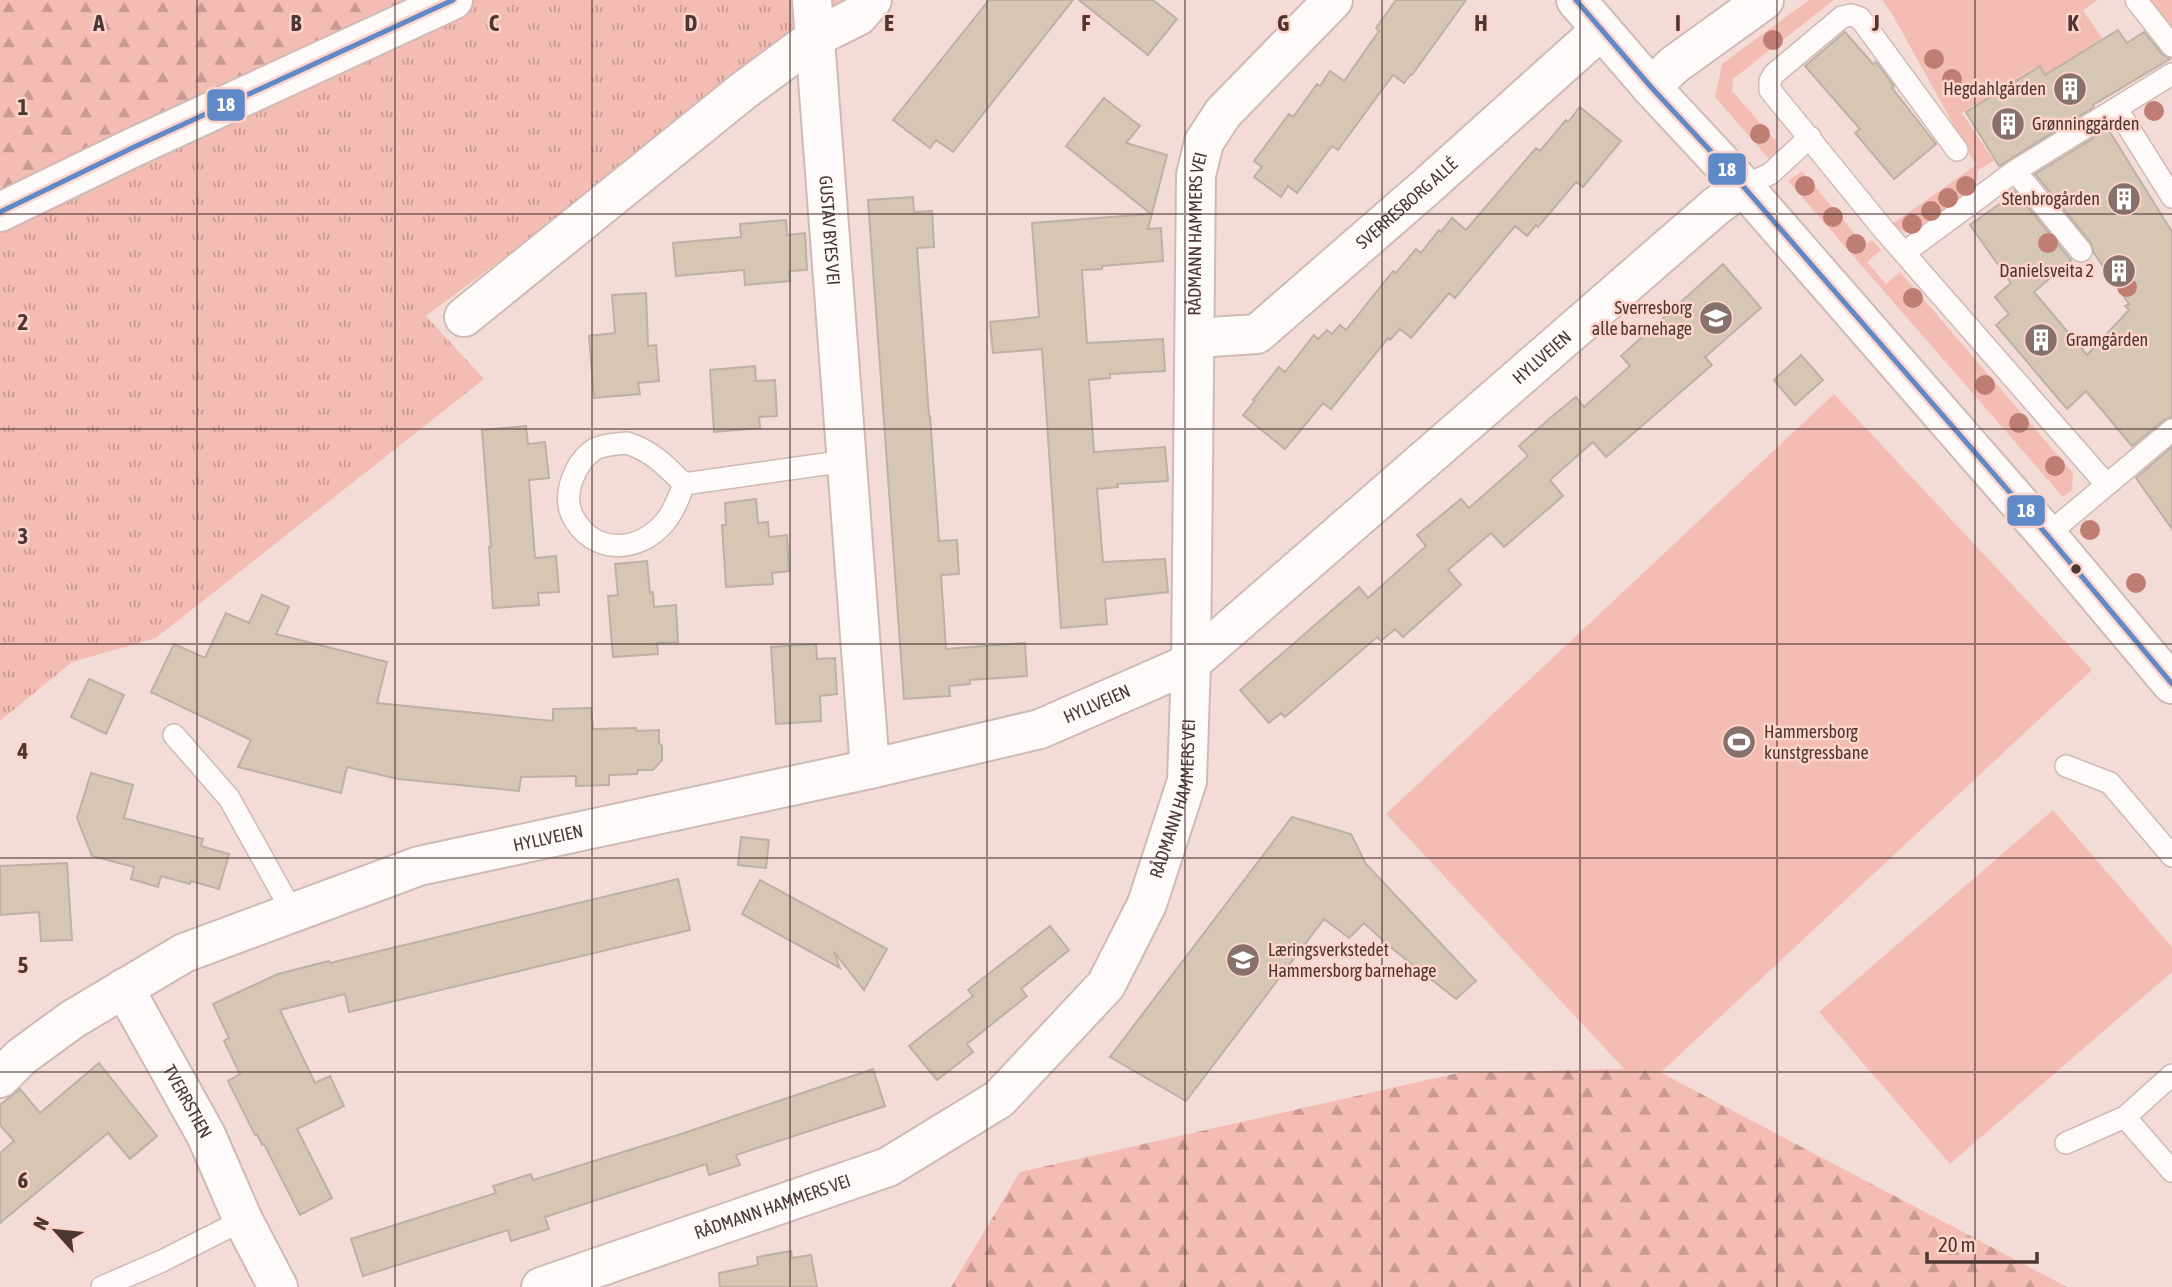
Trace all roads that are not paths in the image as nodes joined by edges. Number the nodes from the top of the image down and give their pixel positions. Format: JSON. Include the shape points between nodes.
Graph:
{"nodes":[{"id":1,"x":453,"y":0,"type":"edge"},
{"id":2,"x":812,"y":0,"type":"edge"},
{"id":3,"x":872,"y":0,"type":"edge"},
{"id":4,"x":1333,"y":0,"type":"edge"},
{"id":5,"x":1576,"y":0,"type":"edge"},
{"id":6,"x":1764,"y":0,"type":"edge"},
{"id":7,"x":2136,"y":0,"type":"edge"},
{"id":8,"x":1601,"y":30,"type":"junction"},
{"id":9,"x":816,"y":37,"type":"junction"},
{"id":10,"x":2172,"y":46,"type":"edge"},
{"id":11,"x":2170,"y":80,"type":"edge"},
{"id":12,"x":1651,"y":87,"type":"junction"},
{"id":13,"x":2117,"y":109,"type":"junction"},
{"id":14,"x":1810,"y":137,"type":"junction"},
{"id":15,"x":1957,"y":150,"type":"dead end"},
{"id":16,"x":2015,"y":171,"type":"junction"},
{"id":17,"x":1743,"y":186,"type":"junction"},
{"id":18,"x":2172,"y":197,"type":"edge"},
{"id":19,"x":0,"y":212,"type":"edge"},
{"id":20,"x":2081,"y":251,"type":"dead end"},
{"id":21,"x":1904,"y":253,"type":"junction"},
{"id":22,"x":464,"y":317,"type":"dead end"},
{"id":23,"x":1195,"y":338,"type":"junction"},
{"id":24,"x":2172,"y":430,"type":"edge"},
{"id":25,"x":846,"y":461,"type":"junction"},
{"id":26,"x":684,"y":484,"type":"junction"},
{"id":27,"x":2106,"y":484,"type":"junction"},
{"id":28,"x":2047,"y":535,"type":"junction"},
{"id":29,"x":1191,"y":663,"type":"junction"},
{"id":30,"x":2172,"y":684,"type":"edge"},
{"id":31,"x":174,"y":735,"type":"dead end"},
{"id":32,"x":2066,"y":766,"type":"dead end"},
{"id":33,"x":870,"y":769,"type":"junction"},
{"id":34,"x":2172,"y":856,"type":"edge"},
{"id":35,"x":293,"y":913,"type":"junction"},
{"id":36,"x":124,"y":988,"type":"junction"},
{"id":37,"x":2172,"y":1075,"type":"edge"},
{"id":38,"x":0,"y":1077,"type":"edge"},
{"id":39,"x":2125,"y":1116,"type":"junction"},
{"id":40,"x":2066,"y":1143,"type":"dead end"},
{"id":41,"x":2172,"y":1171,"type":"edge"},
{"id":42,"x":243,"y":1220,"type":"junction"},
{"id":43,"x":102,"y":1287,"type":"edge"},
{"id":44,"x":278,"y":1287,"type":"edge"},
{"id":45,"x":541,"y":1287,"type":"edge"}],
"edges":[{"from":1,"to":19,"type":"street"},
{"from":2,"to":9,"type":"street","name":"GUSTAV BYES VEI"},
{"from":3,"to":9,"type":"street","via":[[858,16]]},
{"from":4,"to":23,"type":"street","name":"RÅDMANN HAMMERS VEI","via":[[1223,113],[1204,142],[1196,175]]},
{"from":5,"to":8,"type":"street"},
{"from":6,"to":12,"type":"street"},
{"from":7,"to":10,"type":"lane"},
{"from":8,"to":12,"type":"street"},
{"from":8,"to":23,"type":"street","name":"SVERRESBORG ALLÉ","via":[[1257,334]]},
{"from":9,"to":22,"type":"street"},
{"from":9,"to":25,"type":"street","name":"GUSTAV BYES VEI"},
{"from":11,"to":13,"type":"lane"},
{"from":12,"to":17,"type":"street"},
{"from":13,"to":16,"type":"lane"},
{"from":13,"to":18,"type":"lane"},
{"from":14,"to":15,"type":"lane","via":[[1770,90],[1770,81],[1842,17],[1851,15],[1860,18]]},
{"from":14,"to":17,"type":"lane","via":[[1770,174]]},
{"from":14,"to":21,"type":"lane"},
{"from":16,"to":20,"type":"lane"},
{"from":16,"to":21,"type":"lane"},
{"from":17,"to":28,"type":"street"},
{"from":17,"to":29,"type":"street","name":"HYLLVEIEN"},
{"from":21,"to":27,"type":"lane"},
{"from":23,"to":29,"type":"street","name":"RÅDMANN HAMMERS VEI"},
{"from":24,"to":27,"type":"lane"},
{"from":25,"to":26,"type":"lane"},
{"from":25,"to":33,"type":"street","name":"GUSTAV BYES VEI"},
{"from":26,"to":26,"type":"lane","via":[[665,522],[650,536],[621,547],[590,537],[569,507],[577,469],[595,449],[610,444],[641,448]]},
{"from":27,"to":28,"type":"lane"},
{"from":28,"to":30,"type":"street"},
{"from":29,"to":33,"type":"street","name":"HYLLVEIEN","via":[[1040,729]]},
{"from":29,"to":45,"type":"street","name":"RÅDMANN HAMMERS VEI","via":[[1187,781],[1147,904],[1106,985],[999,1099],[888,1167]]},
{"from":31,"to":35,"type":"lane","via":[[229,798]]},
{"from":32,"to":34,"type":"lane","via":[[2110,783]]},
{"from":33,"to":35,"type":"street","name":"HYLLVEIEN","via":[[419,866]]},
{"from":35,"to":36,"type":"street","name":"HYLLVEIEN","via":[[184,953]]},
{"from":36,"to":38,"type":"street","name":"HYLLVEIEN","via":[[74,1018]]},
{"from":36,"to":42,"type":"street","name":"TVERRSTIEN","via":[[206,1135]]},
{"from":37,"to":39,"type":"lane"},
{"from":39,"to":40,"type":"lane"},
{"from":39,"to":41,"type":"lane"},
{"from":42,"to":43,"type":"lane"},
{"from":42,"to":44,"type":"street","name":"TVERRSTIEN"}]}
